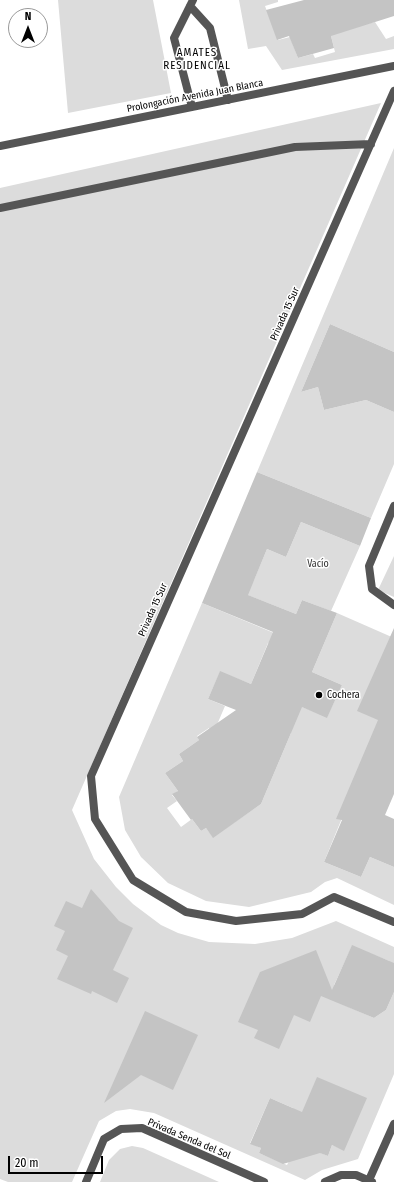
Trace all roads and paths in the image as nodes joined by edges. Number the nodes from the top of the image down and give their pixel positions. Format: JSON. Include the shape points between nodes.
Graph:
{"nodes":[{"id":1,"x":191,"y":3,"type":"edge"},
{"id":2,"x":394,"y":66,"type":"edge"},
{"id":3,"x":394,"y":91,"type":"edge"},
{"id":4,"x":228,"y":100,"type":"junction"},
{"id":5,"x":192,"y":107,"type":"junction"},
{"id":6,"x":371,"y":144,"type":"junction"},
{"id":7,"x":0,"y":146,"type":"edge"},
{"id":8,"x":0,"y":208,"type":"edge"},
{"id":9,"x":394,"y":506,"type":"edge"},
{"id":10,"x":394,"y":605,"type":"edge"},
{"id":11,"x":394,"y":922,"type":"edge"},
{"id":12,"x":394,"y":1124,"type":"edge"},
{"id":13,"x":371,"y":1181,"type":"edge"},
{"id":14,"x":86,"y":1182,"type":"edge"},
{"id":15,"x":264,"y":1182,"type":"edge"},
{"id":16,"x":325,"y":1182,"type":"edge"}],
"edges":[{"from":1,"to":4,"type":"street","via":[[210,28]]},
{"from":1,"to":5,"type":"street","via":[[174,38]]},
{"from":2,"to":4,"type":"street","name":"Prolongación Avenida Juan Blanca"},
{"from":3,"to":6,"type":"street","name":"Privada 15 Sur"},
{"from":4,"to":5,"type":"street","name":"Prolongación Avenida Juan Blanca"},
{"from":5,"to":7,"type":"street","name":"Prolongación Avenida Juan Blanca"},
{"from":6,"to":8,"type":"street","via":[[295,147]]},
{"from":6,"to":11,"type":"street","name":"Privada 15 Sur","via":[[91,776],[95,819],[133,880],[186,912],[236,921],[302,914],[334,896]]},
{"from":9,"to":10,"type":"street","via":[[369,566],[372,589]]},
{"from":12,"to":13,"type":"street"},
{"from":13,"to":16,"type":"street","via":[[356,1175],[341,1175]]},
{"from":14,"to":15,"type":"street","name":"Privada Senda del Sol","via":[[104,1139],[121,1130],[142,1128]]}]}
